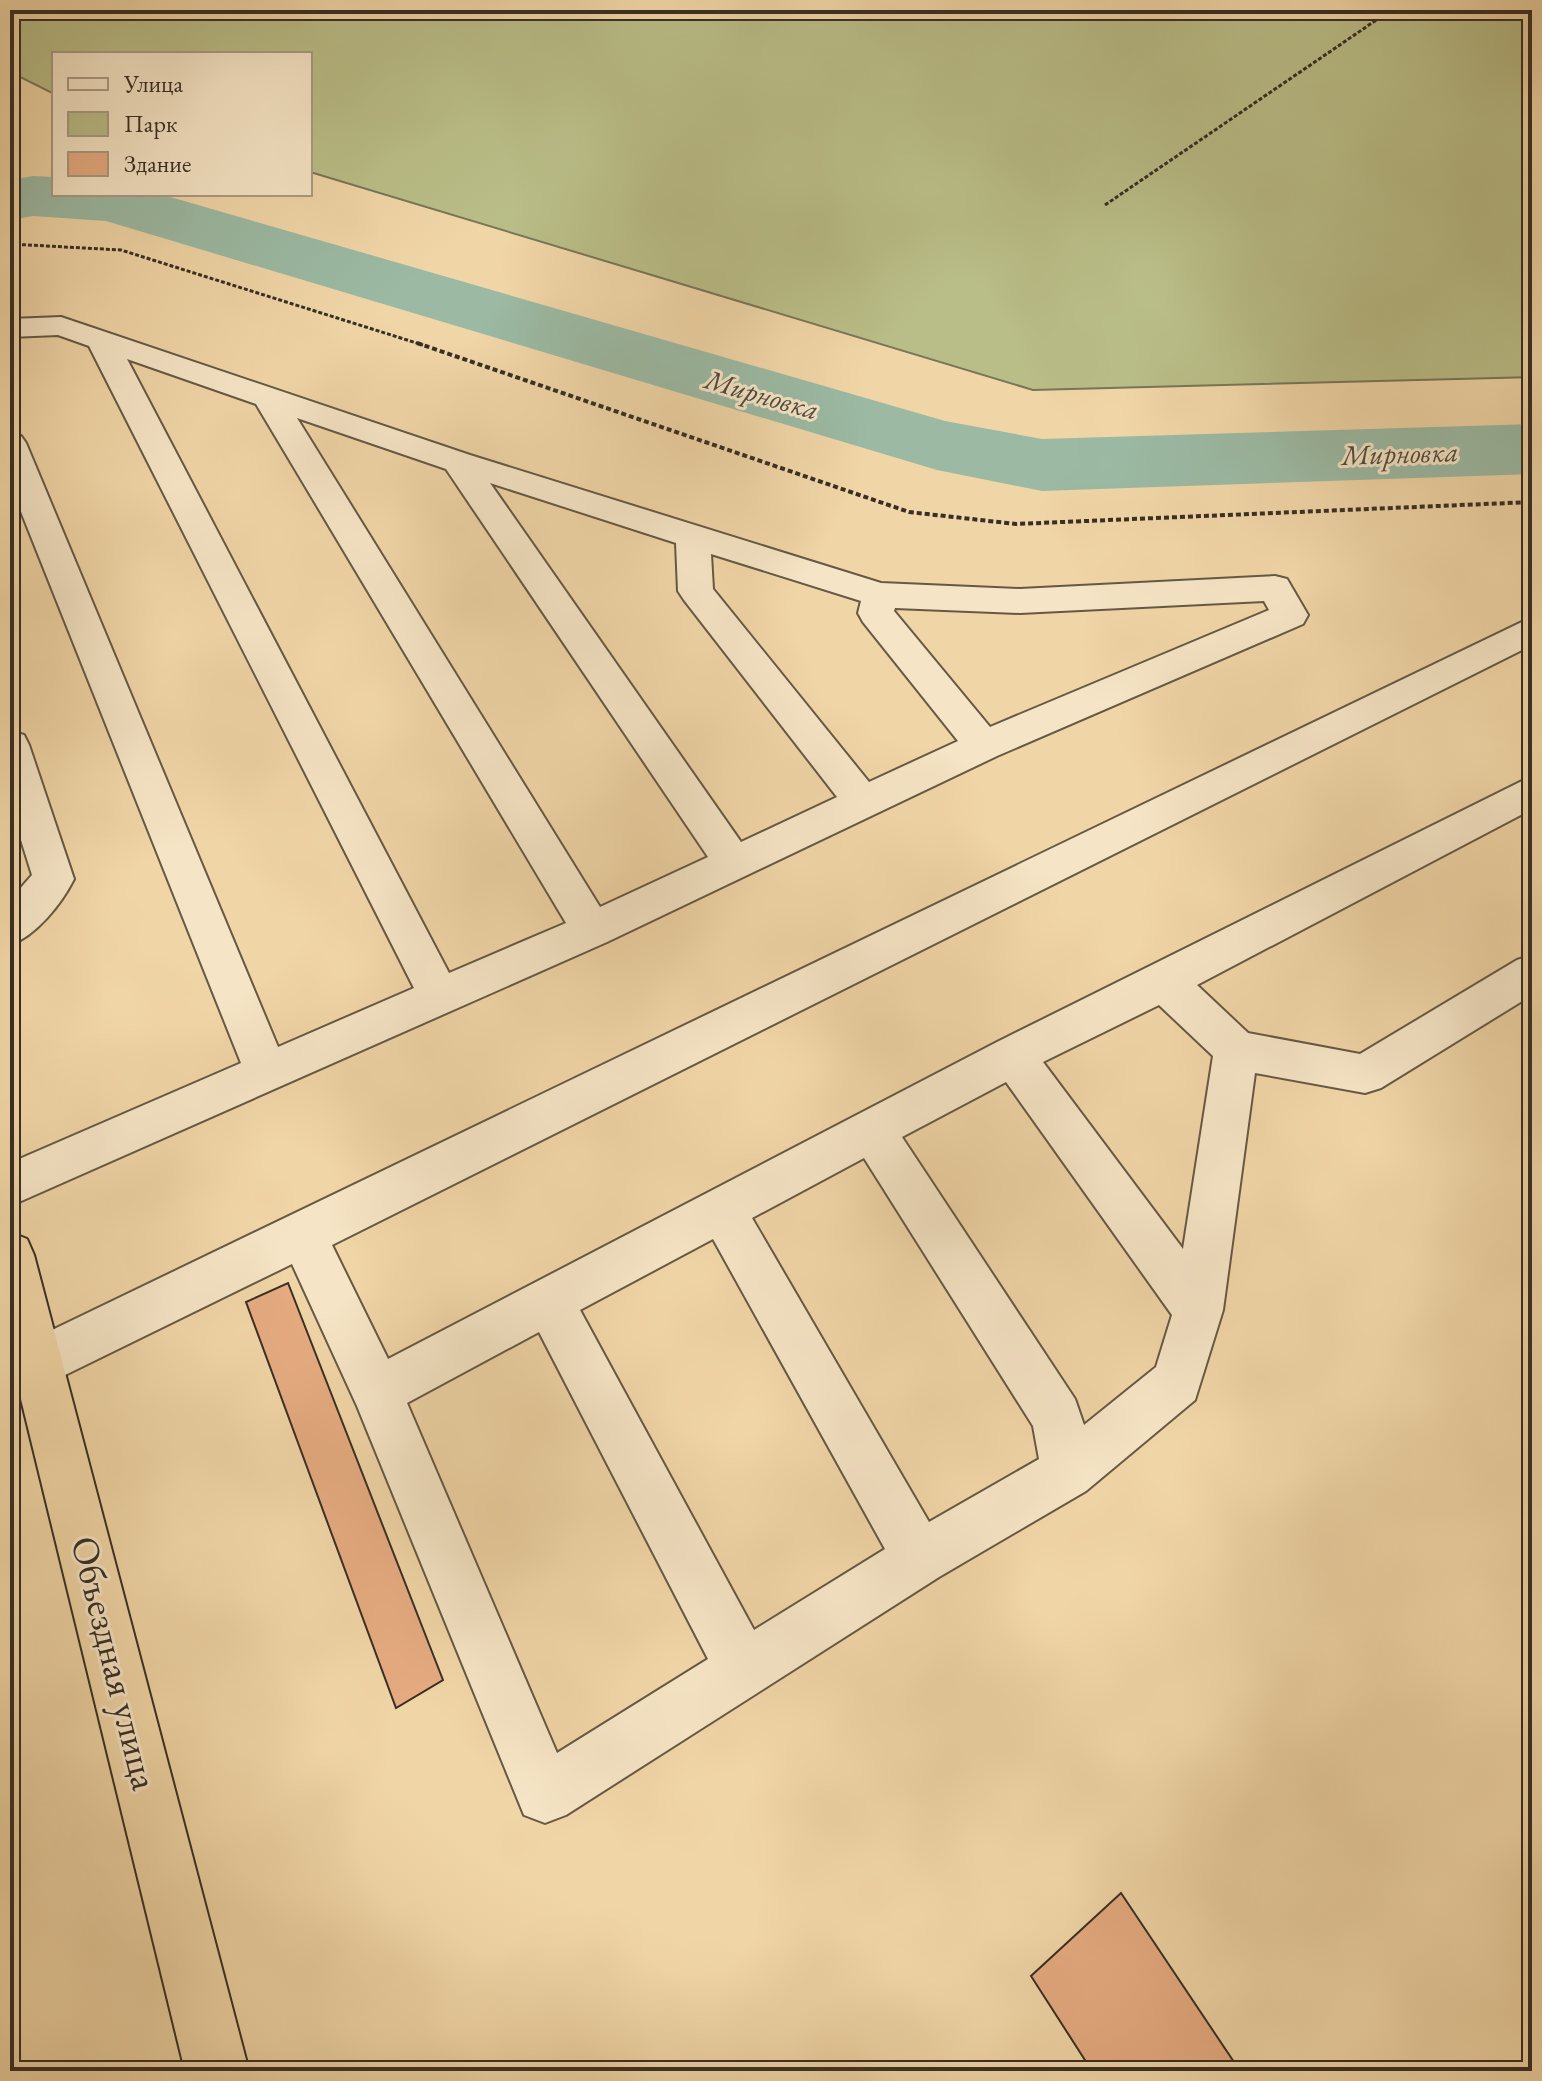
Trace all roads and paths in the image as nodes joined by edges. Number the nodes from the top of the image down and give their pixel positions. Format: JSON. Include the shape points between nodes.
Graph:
{"nodes":[{"id":1,"x":1391,"y":10,"type":"edge"},
{"id":2,"x":1105,"y":205,"type":"dead end"},
{"id":3,"x":10,"y":244,"type":"edge"},
{"id":4,"x":10,"y":328,"type":"edge"},
{"id":5,"x":101,"y":339,"type":"junction"},
{"id":6,"x":270,"y":400,"type":"junction"},
{"id":7,"x":10,"y":443,"type":"edge"},
{"id":8,"x":458,"y":462,"type":"junction"},
{"id":9,"x":1532,"y":502,"type":"edge"},
{"id":10,"x":693,"y":538,"type":"junction"},
{"id":11,"x":880,"y":595,"type":"junction"},
{"id":12,"x":1532,"y":630,"type":"edge"},
{"id":13,"x":10,"y":745,"type":"edge"},
{"id":14,"x":983,"y":746,"type":"junction"},
{"id":15,"x":1532,"y":791,"type":"edge"},
{"id":16,"x":864,"y":804,"type":"junction"},
{"id":17,"x":734,"y":863,"type":"junction"},
{"id":18,"x":10,"y":928,"type":"edge"},
{"id":19,"x":592,"y":930,"type":"junction"},
{"id":20,"x":1532,"y":973,"type":"edge"},
{"id":21,"x":1164,"y":982,"type":"junction"},
{"id":22,"x":440,"y":997,"type":"junction"},
{"id":23,"x":1236,"y":1050,"type":"junction"},
{"id":24,"x":1013,"y":1056,"type":"junction"},
{"id":25,"x":266,"y":1071,"type":"junction"},
{"id":26,"x":873,"y":1132,"type":"junction"},
{"id":27,"x":10,"y":1185,"type":"edge"},
{"id":28,"x":722,"y":1210,"type":"junction"},
{"id":29,"x":303,"y":1235,"type":"junction"},
{"id":30,"x":10,"y":1255,"type":"edge"},
{"id":31,"x":549,"y":1301,"type":"junction"},
{"id":32,"x":1198,"y":1310,"type":"junction"},
{"id":33,"x":39,"y":1362,"type":"junction"},
{"id":34,"x":377,"y":1392,"type":"junction"},
{"id":35,"x":1067,"y":1472,"type":"junction"},
{"id":36,"x":920,"y":1558,"type":"junction"},
{"id":37,"x":744,"y":1669,"type":"junction"},
{"id":38,"x":217,"y":2071,"type":"edge"}],
"edges":[{"from":1,"to":2,"type":"path"},
{"from":3,"to":9,"type":"path","via":[[121,250],[387,333],[909,512],[1016,524]]},
{"from":4,"to":5,"type":"lane","via":[[61,326]]},
{"from":5,"to":6,"type":"lane"},
{"from":5,"to":22,"type":"lane"},
{"from":6,"to":8,"type":"lane"},
{"from":6,"to":19,"type":"lane"},
{"from":7,"to":25,"type":"lane"},
{"from":8,"to":10,"type":"lane"},
{"from":8,"to":17,"type":"lane"},
{"from":10,"to":11,"type":"lane"},
{"from":10,"to":16,"type":"lane","via":[[696,591]]},
{"from":11,"to":14,"type":"lane","via":[[876,613]]},
{"from":11,"to":14,"type":"lane","via":[[1020,601],[1275,588],[1290,615]]},
{"from":12,"to":29,"type":"lane"},
{"from":13,"to":18,"type":"lane","via":[[54,879]]},
{"from":14,"to":16,"type":"lane"},
{"from":15,"to":21,"type":"lane"},
{"from":16,"to":17,"type":"lane"},
{"from":17,"to":19,"type":"lane"},
{"from":19,"to":22,"type":"lane"},
{"from":20,"to":23,"type":"lane","via":[[1365,1074]]},
{"from":21,"to":23,"type":"lane"},
{"from":21,"to":24,"type":"lane"},
{"from":22,"to":25,"type":"lane"},
{"from":23,"to":32,"type":"lane"},
{"from":24,"to":26,"type":"lane"},
{"from":24,"to":32,"type":"lane"},
{"from":25,"to":27,"type":"lane"},
{"from":26,"to":28,"type":"lane"},
{"from":26,"to":35,"type":"lane","via":[[1057,1417]]},
{"from":28,"to":31,"type":"lane"},
{"from":28,"to":36,"type":"lane"},
{"from":29,"to":33,"type":"lane"},
{"from":29,"to":34,"type":"lane"},
{"from":30,"to":33,"type":"highway","name":"Объездная улица"},
{"from":31,"to":34,"type":"lane"},
{"from":31,"to":37,"type":"lane"},
{"from":32,"to":35,"type":"lane","via":[[1177,1382]]},
{"from":33,"to":38,"type":"highway","name":"Объездная улица"},
{"from":34,"to":37,"type":"lane","via":[[545,1794]]},
{"from":35,"to":36,"type":"lane"},
{"from":36,"to":37,"type":"lane"}]}
